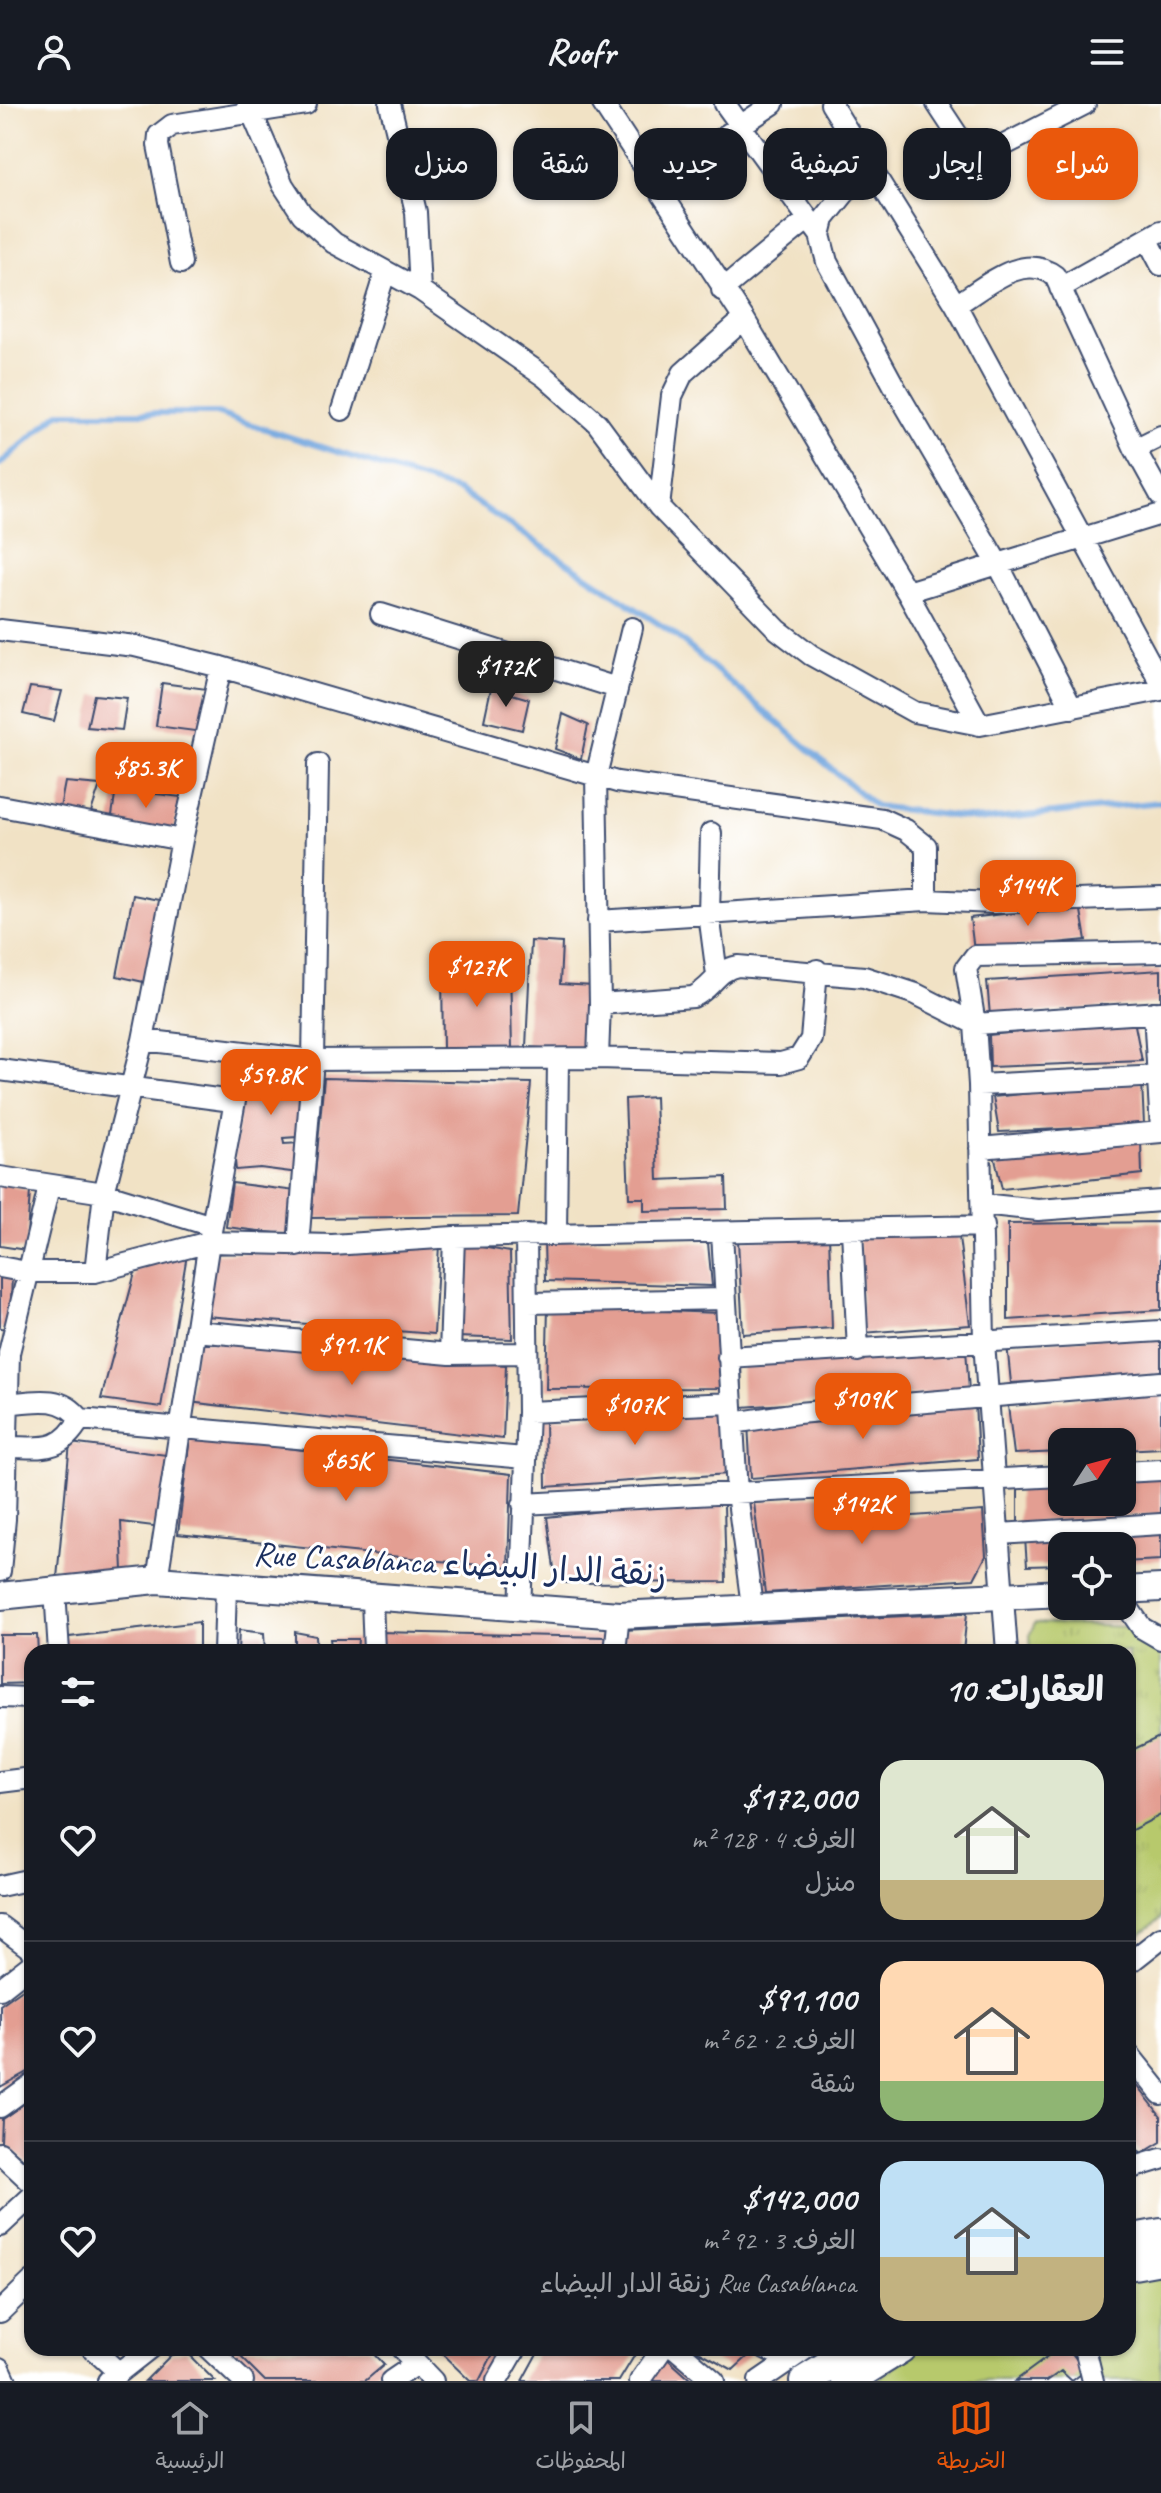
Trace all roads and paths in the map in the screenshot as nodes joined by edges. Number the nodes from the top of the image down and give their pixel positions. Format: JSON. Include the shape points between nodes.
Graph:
{"nodes":[{"id":1,"x":306,"y":104,"type":"edge"},
{"id":2,"x":390,"y":104,"type":"edge"},
{"id":3,"x":603,"y":104,"type":"edge"},
{"id":4,"x":725,"y":104,"type":"edge"},
{"id":5,"x":773,"y":104,"type":"edge"},
{"id":6,"x":831,"y":104,"type":"edge"},
{"id":7,"x":937,"y":104,"type":"edge"},
{"id":8,"x":1071,"y":107,"type":"edge"},
{"id":9,"x":250,"y":108,"type":"edge"},
{"id":10,"x":739,"y":127,"type":"junction"},
{"id":11,"x":846,"y":128,"type":"edge"},
{"id":12,"x":634,"y":154,"type":"edge"},
{"id":13,"x":887,"y":194,"type":"edge"},
{"id":14,"x":663,"y":200,"type":"edge"},
{"id":15,"x":839,"y":200,"type":"edge"},
{"id":16,"x":814,"y":228,"type":"junction"},
{"id":17,"x":1154,"y":235,"type":"edge"},
{"id":18,"x":181,"y":263,"type":"dead end"},
{"id":19,"x":1161,"y":265,"type":"edge"},
{"id":20,"x":385,"y":273,"type":"junction"},
{"id":21,"x":1060,"y":288,"type":"junction"},
{"id":22,"x":420,"y":290,"type":"junction"},
{"id":23,"x":722,"y":290,"type":"junction"},
{"id":24,"x":956,"y":305,"type":"junction"},
{"id":25,"x":744,"y":319,"type":"junction"},
{"id":26,"x":342,"y":410,"type":"dead end"},
{"id":27,"x":1161,"y":436,"type":"edge"},
{"id":28,"x":1135,"y":449,"type":"junction"},
{"id":29,"x":1161,"y":496,"type":"edge"},
{"id":30,"x":659,"y":507,"type":"junction"},
{"id":31,"x":1161,"y":514,"type":"edge"},
{"id":32,"x":1084,"y":540,"type":"junction"},
{"id":33,"x":998,"y":564,"type":"junction"},
{"id":34,"x":907,"y":592,"type":"junction"},
{"id":35,"x":381,"y":614,"type":"dead end"},
{"id":36,"x":632,"y":628,"type":"dead end"},
{"id":37,"x":0,"y":630,"type":"edge"},
{"id":38,"x":221,"y":667,"type":"junction"},
{"id":39,"x":1161,"y":683,"type":"edge"},
{"id":40,"x":617,"y":688,"type":"junction"},
{"id":41,"x":1161,"y":690,"type":"edge"},
{"id":42,"x":1072,"y":708,"type":"junction"},
{"id":43,"x":980,"y":725,"type":"junction"},
{"id":44,"x":318,"y":764,"type":"dead end"},
{"id":45,"x":596,"y":776,"type":"junction"},
{"id":46,"x":0,"y":806,"type":"edge"},
{"id":47,"x":711,"y":833,"type":"dead end"},
{"id":48,"x":182,"y":840,"type":"junction"},
{"id":49,"x":1161,"y":897,"type":"edge"},
{"id":50,"x":926,"y":900,"type":"junction"},
{"id":51,"x":709,"y":914,"type":"junction"},
{"id":52,"x":598,"y":921,"type":"junction"},
{"id":53,"x":1161,"y":952,"type":"edge"},
{"id":54,"x":817,"y":970,"type":"junction"},
{"id":55,"x":717,"y":975,"type":"junction"},
{"id":56,"x":600,"y":1004,"type":"junction"},
{"id":57,"x":1158,"y":1012,"type":"edge"},
{"id":58,"x":975,"y":1024,"type":"junction"},
{"id":59,"x":143,"y":1040,"type":"junction"},
{"id":60,"x":244,"y":1052,"type":"junction"},
{"id":61,"x":598,"y":1058,"type":"junction"},
{"id":62,"x":558,"y":1059,"type":"junction"},
{"id":63,"x":313,"y":1060,"type":"junction"},
{"id":64,"x":0,"y":1070,"type":"edge"},
{"id":65,"x":1160,"y":1076,"type":"edge"},
{"id":66,"x":979,"y":1085,"type":"junction"},
{"id":67,"x":132,"y":1088,"type":"junction"},
{"id":68,"x":232,"y":1101,"type":"junction"},
{"id":69,"x":1161,"y":1131,"type":"edge"},
{"id":70,"x":980,"y":1148,"type":"junction"},
{"id":71,"x":0,"y":1177,"type":"edge"},
{"id":72,"x":49,"y":1187,"type":"junction"},
{"id":73,"x":104,"y":1193,"type":"junction"},
{"id":74,"x":1161,"y":1201,"type":"edge"},
{"id":75,"x":982,"y":1204,"type":"junction"},
{"id":76,"x":984,"y":1226,"type":"junction"},
{"id":77,"x":852,"y":1230,"type":"junction"},
{"id":78,"x":722,"y":1233,"type":"junction"},
{"id":79,"x":210,"y":1234,"type":"junction"},
{"id":80,"x":556,"y":1234,"type":"junction"},
{"id":81,"x":526,"y":1235,"type":"junction"},
{"id":82,"x":454,"y":1237,"type":"junction"},
{"id":83,"x":298,"y":1246,"type":"junction"},
{"id":84,"x":0,"y":1267,"type":"edge"},
{"id":85,"x":27,"y":1272,"type":"junction"},
{"id":86,"x":95,"y":1272,"type":"junction"},
{"id":87,"x":723,"y":1299,"type":"junction"},
{"id":88,"x":529,"y":1303,"type":"junction"},
{"id":89,"x":195,"y":1331,"type":"junction"},
{"id":90,"x":1161,"y":1331,"type":"edge"},
{"id":91,"x":984,"y":1342,"type":"junction"},
{"id":92,"x":858,"y":1351,"type":"junction"},
{"id":93,"x":5,"y":1352,"type":"edge"},
{"id":94,"x":526,"y":1353,"type":"junction"},
{"id":95,"x":450,"y":1354,"type":"junction"},
{"id":96,"x":728,"y":1357,"type":"junction"},
{"id":97,"x":1161,"y":1382,"type":"edge"},
{"id":98,"x":987,"y":1396,"type":"junction"},
{"id":99,"x":7,"y":1404,"type":"junction"},
{"id":100,"x":528,"y":1412,"type":"junction"},
{"id":101,"x":732,"y":1413,"type":"junction"},
{"id":102,"x":80,"y":1419,"type":"junction"},
{"id":103,"x":182,"y":1429,"type":"junction"},
{"id":104,"x":4,"y":1435,"type":"edge"},
{"id":105,"x":524,"y":1458,"type":"junction"},
{"id":106,"x":1161,"y":1470,"type":"edge"},
{"id":107,"x":1136,"y":1471,"type":"edge"},
{"id":108,"x":1048,"y":1477,"type":"edge"},
{"id":109,"x":997,"y":1480,"type":"junction"},
{"id":110,"x":737,"y":1493,"type":"junction"},
{"id":111,"x":523,"y":1504,"type":"junction"},
{"id":112,"x":3,"y":1519,"type":"edge"},
{"id":113,"x":1161,"y":1524,"type":"edge"},
{"id":114,"x":999,"y":1534,"type":"junction"},
{"id":115,"x":0,"y":1571,"type":"edge"},
{"id":116,"x":157,"y":1580,"type":"junction"},
{"id":117,"x":226,"y":1587,"type":"junction"},
{"id":118,"x":1161,"y":1588,"type":"edge"},
{"id":119,"x":1136,"y":1589,"type":"edge"},
{"id":120,"x":55,"y":1590,"type":"junction"},
{"id":121,"x":1048,"y":1593,"type":"edge"},
{"id":122,"x":1001,"y":1595,"type":"junction"},
{"id":123,"x":0,"y":1596,"type":"edge"},
{"id":124,"x":372,"y":1599,"type":"junction"},
{"id":125,"x":752,"y":1606,"type":"junction"},
{"id":126,"x":520,"y":1610,"type":"junction"},
{"id":127,"x":619,"y":1615,"type":"junction"},
{"id":128,"x":1136,"y":1619,"type":"edge"},
{"id":129,"x":1161,"y":1639,"type":"edge"},
{"id":130,"x":58,"y":1644,"type":"edge"},
{"id":131,"x":224,"y":1644,"type":"edge"},
{"id":132,"x":374,"y":1644,"type":"edge"},
{"id":133,"x":616,"y":1644,"type":"edge"},
{"id":134,"x":1006,"y":1644,"type":"edge"},
{"id":135,"x":0,"y":1697,"type":"edge"},
{"id":136,"x":24,"y":1698,"type":"edge"},
{"id":137,"x":24,"y":1779,"type":"edge"},
{"id":138,"x":0,"y":1782,"type":"edge"},
{"id":139,"x":24,"y":1881,"type":"edge"},
{"id":140,"x":0,"y":1886,"type":"edge"},
{"id":141,"x":0,"y":1926,"type":"edge"},
{"id":142,"x":1161,"y":1938,"type":"edge"},
{"id":143,"x":24,"y":1944,"type":"edge"},
{"id":144,"x":1136,"y":1958,"type":"edge"},
{"id":145,"x":24,"y":1970,"type":"edge"},
{"id":146,"x":0,"y":1989,"type":"edge"},
{"id":147,"x":1136,"y":2061,"type":"edge"},
{"id":148,"x":1157,"y":2083,"type":"edge"},
{"id":149,"x":24,"y":2090,"type":"edge"},
{"id":150,"x":0,"y":2107,"type":"edge"},
{"id":151,"x":0,"y":2153,"type":"edge"},
{"id":152,"x":1161,"y":2159,"type":"edge"},
{"id":153,"x":1136,"y":2167,"type":"edge"},
{"id":154,"x":24,"y":2176,"type":"edge"},
{"id":155,"x":24,"y":2204,"type":"edge"},
{"id":156,"x":0,"y":2226,"type":"edge"},
{"id":157,"x":1161,"y":2234,"type":"edge"},
{"id":158,"x":1136,"y":2239,"type":"edge"},
{"id":159,"x":1161,"y":2259,"type":"edge"},
{"id":160,"x":1136,"y":2264,"type":"edge"},
{"id":161,"x":24,"y":2292,"type":"edge"},
{"id":162,"x":0,"y":2312,"type":"edge"},
{"id":163,"x":98,"y":2356,"type":"edge"},
{"id":164,"x":139,"y":2356,"type":"edge"},
{"id":165,"x":216,"y":2356,"type":"edge"},
{"id":166,"x":408,"y":2356,"type":"edge"},
{"id":167,"x":511,"y":2356,"type":"edge"},
{"id":168,"x":657,"y":2356,"type":"edge"},
{"id":169,"x":684,"y":2356,"type":"edge"},
{"id":170,"x":776,"y":2356,"type":"edge"},
{"id":171,"x":837,"y":2356,"type":"edge"},
{"id":172,"x":887,"y":2356,"type":"edge"},
{"id":173,"x":1087,"y":2356,"type":"edge"},
{"id":174,"x":416,"y":2364,"type":"junction"},
{"id":175,"x":0,"y":2368,"type":"edge"},
{"id":176,"x":797,"y":2371,"type":"edge"},
{"id":177,"x":113,"y":2376,"type":"edge"},
{"id":178,"x":6,"y":2381,"type":"edge"},
{"id":179,"x":243,"y":2381,"type":"edge"},
{"id":180,"x":391,"y":2381,"type":"edge"},
{"id":181,"x":433,"y":2381,"type":"edge"},
{"id":182,"x":497,"y":2381,"type":"edge"},
{"id":183,"x":640,"y":2381,"type":"edge"},
{"id":184,"x":714,"y":2381,"type":"edge"},
{"id":185,"x":759,"y":2381,"type":"edge"},
{"id":186,"x":847,"y":2381,"type":"edge"},
{"id":187,"x":1093,"y":2381,"type":"edge"}],
"edges":[{"from":1,"to":9,"type":"street"},
{"from":2,"to":22,"type":"street","via":[[416,212]]},
{"from":3,"to":12,"type":"street"},
{"from":4,"to":10,"type":"street"},
{"from":5,"to":10,"type":"street"},
{"from":6,"to":11,"type":"street"},
{"from":7,"to":8,"type":"street","via":[[975,156]]},
{"from":9,"to":18,"type":"street","via":[[172,125],[159,135]]},
{"from":9,"to":20,"type":"street","via":[[283,185],[302,214],[334,243]]},
{"from":10,"to":16,"type":"street"},
{"from":13,"to":24,"type":"street"},
{"from":14,"to":23,"type":"street"},
{"from":15,"to":16,"type":"street"},
{"from":16,"to":23,"type":"street"},
{"from":16,"to":33,"type":"street","via":[[891,380]]},
{"from":17,"to":19,"type":"street"},
{"from":17,"to":21,"type":"street"},
{"from":20,"to":22,"type":"street"},
{"from":20,"to":26,"type":"street"},
{"from":21,"to":24,"type":"street","via":[[1044,268],[1025,267]]},
{"from":21,"to":28,"type":"street"},
{"from":22,"to":30,"type":"street","via":[[545,377],[597,423]]},
{"from":23,"to":25,"type":"street"},
{"from":24,"to":32,"type":"street"},
{"from":25,"to":30,"type":"street","via":[[683,373],[672,396]]},
{"from":25,"to":34,"type":"street"},
{"from":27,"to":28,"type":"street"},
{"from":28,"to":29,"type":"street"},
{"from":30,"to":43,"type":"street","via":[[778,630],[811,655],[914,712]]},
{"from":31,"to":32,"type":"street"},
{"from":32,"to":33,"type":"street"},
{"from":32,"to":39,"type":"street"},
{"from":33,"to":34,"type":"street"},
{"from":33,"to":42,"type":"street"},
{"from":34,"to":43,"type":"street"},
{"from":35,"to":40,"type":"street"},
{"from":36,"to":40,"type":"street"},
{"from":37,"to":38,"type":"street","via":[[135,646]]},
{"from":38,"to":45,"type":"street"},
{"from":38,"to":48,"type":"street"},
{"from":40,"to":45,"type":"street"},
{"from":41,"to":42,"type":"street"},
{"from":42,"to":43,"type":"street"},
{"from":44,"to":63,"type":"street"},
{"from":45,"to":50,"type":"street","via":[[882,819],[926,846]]},
{"from":45,"to":52,"type":"street"},
{"from":46,"to":48,"type":"street"},
{"from":47,"to":51,"type":"street"},
{"from":48,"to":59,"type":"street"},
{"from":49,"to":50,"type":"street"},
{"from":50,"to":51,"type":"street"},
{"from":51,"to":52,"type":"street"},
{"from":51,"to":55,"type":"street"},
{"from":52,"to":56,"type":"street"},
{"from":53,"to":58,"type":"street","via":[[975,956],[966,968]]},
{"from":54,"to":55,"type":"street","via":[[738,966]]},
{"from":54,"to":58,"type":"street","via":[[903,989]]},
{"from":54,"to":61,"type":"street","via":[[811,1039],[799,1058],[781,1063]]},
{"from":55,"to":56,"type":"street","via":[[706,991],[693,997]]},
{"from":56,"to":61,"type":"street"},
{"from":57,"to":58,"type":"street"},
{"from":57,"to":65,"type":"street"},
{"from":58,"to":66,"type":"street"},
{"from":59,"to":60,"type":"street"},
{"from":59,"to":67,"type":"street"},
{"from":60,"to":63,"type":"street"},
{"from":60,"to":68,"type":"street"},
{"from":61,"to":62,"type":"street"},
{"from":62,"to":63,"type":"street"},
{"from":62,"to":80,"type":"street"},
{"from":63,"to":83,"type":"street"},
{"from":64,"to":67,"type":"street"},
{"from":65,"to":66,"type":"street"},
{"from":65,"to":69,"type":"street"},
{"from":66,"to":70,"type":"street"},
{"from":67,"to":68,"type":"street"},
{"from":67,"to":73,"type":"street"},
{"from":68,"to":79,"type":"street"},
{"from":69,"to":70,"type":"street"},
{"from":70,"to":75,"type":"street"},
{"from":71,"to":72,"type":"street"},
{"from":72,"to":73,"type":"street"},
{"from":72,"to":85,"type":"street"},
{"from":73,"to":79,"type":"street"},
{"from":73,"to":86,"type":"street"},
{"from":74,"to":75,"type":"street","via":[[1038,1210]]},
{"from":75,"to":76,"type":"street"},
{"from":76,"to":77,"type":"street"},
{"from":76,"to":91,"type":"street"},
{"from":77,"to":78,"type":"street"},
{"from":77,"to":92,"type":"street"},
{"from":78,"to":80,"type":"street"},
{"from":78,"to":87,"type":"street"},
{"from":79,"to":83,"type":"street"},
{"from":79,"to":86,"type":"street"},
{"from":79,"to":89,"type":"street"},
{"from":80,"to":81,"type":"street"},
{"from":81,"to":82,"type":"street"},
{"from":81,"to":88,"type":"street"},
{"from":82,"to":83,"type":"street"},
{"from":82,"to":95,"type":"street"},
{"from":84,"to":85,"type":"street"},
{"from":85,"to":86,"type":"street"},
{"from":85,"to":93,"type":"street"},
{"from":87,"to":88,"type":"street"},
{"from":87,"to":96,"type":"street"},
{"from":88,"to":94,"type":"street"},
{"from":89,"to":95,"type":"street"},
{"from":89,"to":103,"type":"street"},
{"from":90,"to":91,"type":"street"},
{"from":91,"to":92,"type":"street"},
{"from":91,"to":98,"type":"street"},
{"from":92,"to":96,"type":"street"},
{"from":93,"to":99,"type":"street"},
{"from":94,"to":95,"type":"street"},
{"from":94,"to":100,"type":"street"},
{"from":96,"to":101,"type":"street"},
{"from":97,"to":98,"type":"street"},
{"from":98,"to":101,"type":"street","via":[[798,1413]]},
{"from":98,"to":109,"type":"street"},
{"from":99,"to":102,"type":"street","via":[[48,1399],[72,1407]]},
{"from":99,"to":104,"type":"street"},
{"from":100,"to":101,"type":"street"},
{"from":100,"to":105,"type":"street"},
{"from":101,"to":110,"type":"street"},
{"from":102,"to":103,"type":"street"},
{"from":102,"to":104,"type":"street","via":[[70,1437],[52,1448]]},
{"from":103,"to":105,"type":"street"},
{"from":103,"to":116,"type":"street"},
{"from":104,"to":112,"type":"street"},
{"from":105,"to":111,"type":"street"},
{"from":106,"to":107,"type":"street"},
{"from":108,"to":109,"type":"street"},
{"from":109,"to":110,"type":"street"},
{"from":109,"to":114,"type":"street"},
{"from":110,"to":111,"type":"street"},
{"from":110,"to":125,"type":"street"},
{"from":111,"to":126,"type":"street"},
{"from":112,"to":115,"type":"street"},
{"from":113,"to":114,"type":"street"},
{"from":114,"to":122,"type":"street"},
{"from":116,"to":117,"type":"main road","name":"Rue Casablanca زنقة الدار البيضاء"},
{"from":116,"to":120,"type":"main road","name":"Rue Casablanca زنقة الدار البيضاء"},
{"from":117,"to":124,"type":"main road","name":"Rue Casablanca زنقة الدار البيضاء"},
{"from":117,"to":131,"type":"street"},
{"from":118,"to":119,"type":"main road"},
{"from":120,"to":123,"type":"main road","name":"Rue Casablanca زنقة الدار البيضاء"},
{"from":120,"to":130,"type":"street"},
{"from":121,"to":122,"type":"main road","name":"Rue Casablanca زنقة الدار البيضاء"},
{"from":122,"to":125,"type":"main road","name":"Rue Casablanca زنقة الدار البيضاء"},
{"from":122,"to":134,"type":"street"},
{"from":124,"to":126,"type":"main road","name":"Rue Casablanca زنقة الدار البيضاء"},
{"from":124,"to":132,"type":"street"},
{"from":125,"to":127,"type":"main road","name":"Rue Casablanca زنقة الدار البيضاء"},
{"from":126,"to":127,"type":"main road","name":"Rue Casablanca زنقة الدار البيضاء"},
{"from":127,"to":133,"type":"street"},
{"from":128,"to":129,"type":"street"},
{"from":135,"to":136,"type":"street"},
{"from":137,"to":138,"type":"street"},
{"from":139,"to":140,"type":"street"},
{"from":141,"to":143,"type":"street"},
{"from":142,"to":144,"type":"street"},
{"from":145,"to":146,"type":"street"},
{"from":147,"to":148,"type":"street"},
{"from":149,"to":150,"type":"street"},
{"from":151,"to":154,"type":"street"},
{"from":152,"to":153,"type":"street"},
{"from":155,"to":156,"type":"street"},
{"from":157,"to":158,"type":"highway"},
{"from":159,"to":160,"type":"highway"},
{"from":161,"to":162,"type":"street"},
{"from":163,"to":177,"type":"street"},
{"from":164,"to":177,"type":"street"},
{"from":165,"to":179,"type":"street"},
{"from":166,"to":174,"type":"street"},
{"from":167,"to":182,"type":"street"},
{"from":168,"to":183,"type":"street"},
{"from":169,"to":184,"type":"street"},
{"from":170,"to":176,"type":"street"},
{"from":171,"to":176,"type":"highway"},
{"from":172,"to":186,"type":"highway"},
{"from":173,"to":187,"type":"street"},
{"from":174,"to":180,"type":"street"},
{"from":174,"to":181,"type":"street"},
{"from":175,"to":178,"type":"street"},
{"from":176,"to":185,"type":"street"}]}
